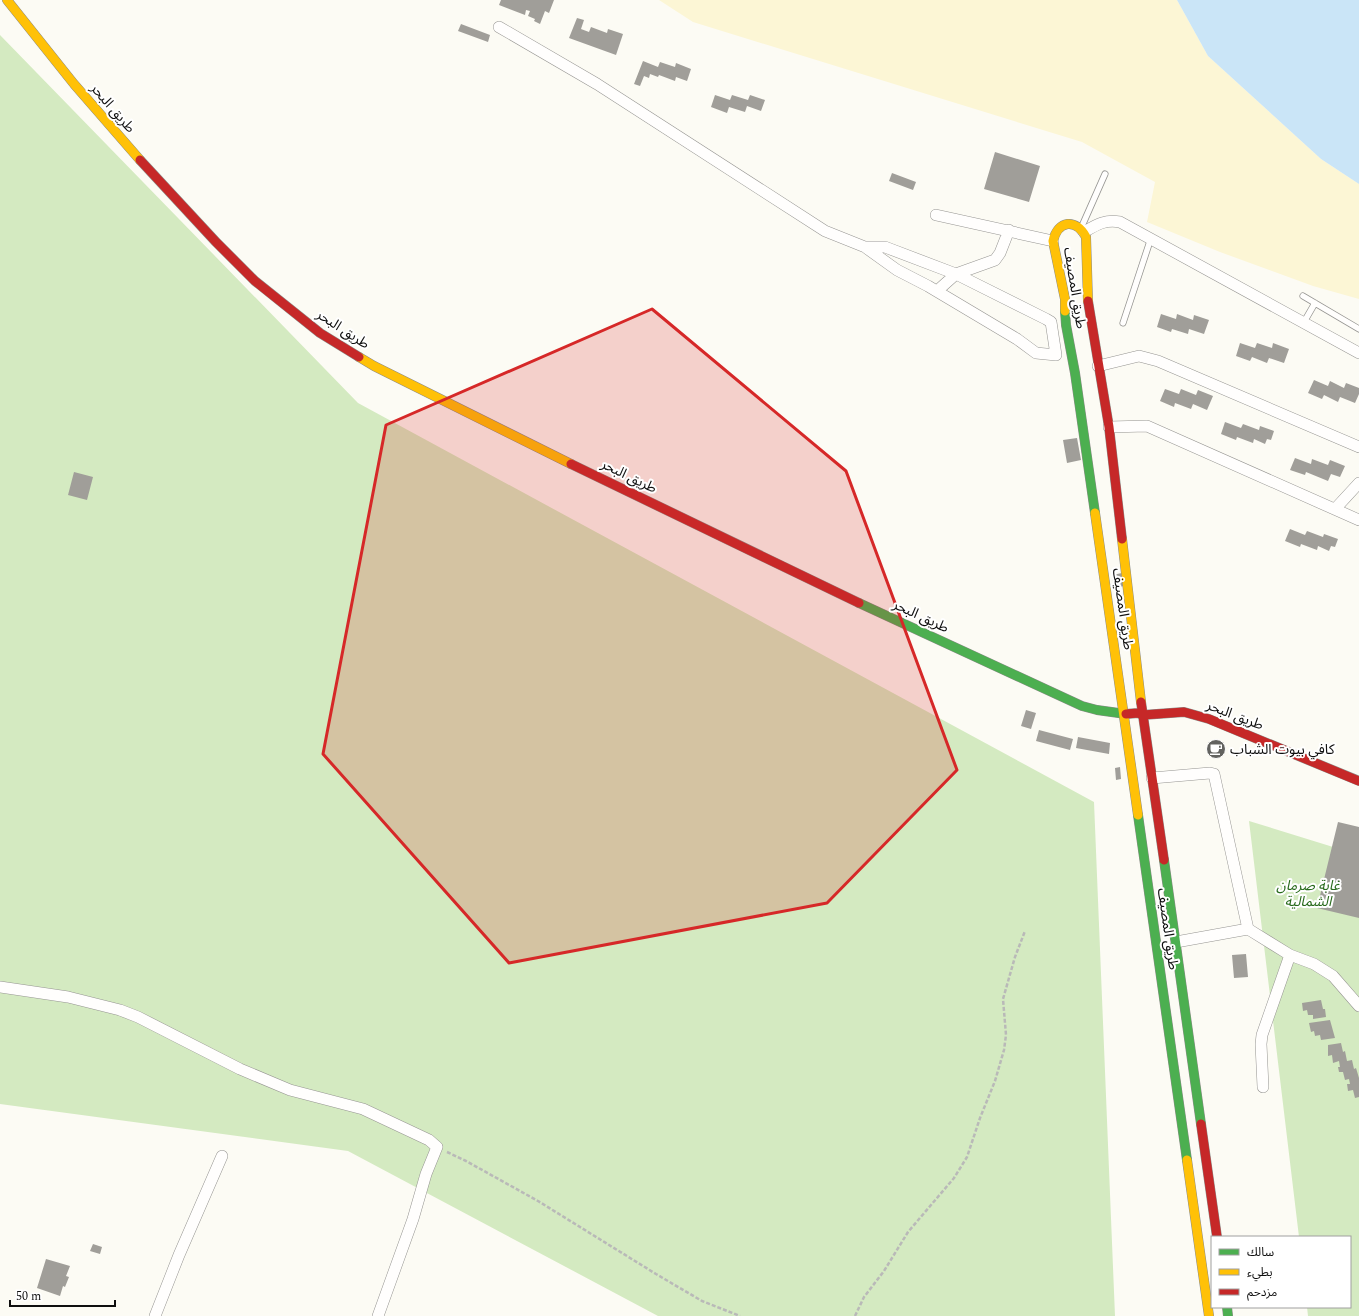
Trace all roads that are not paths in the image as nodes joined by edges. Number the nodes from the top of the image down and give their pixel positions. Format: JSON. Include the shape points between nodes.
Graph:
{"nodes":[{"id":1,"x":7,"y":0,"type":"edge"},
{"id":2,"x":499,"y":27,"type":"dead end"},
{"id":3,"x":1105,"y":174,"type":"dead end"},
{"id":4,"x":936,"y":215,"type":"dead end"},
{"id":5,"x":1009,"y":230,"type":"junction"},
{"id":6,"x":1082,"y":230,"type":"junction"},
{"id":7,"x":1151,"y":238,"type":"junction"},
{"id":8,"x":1053,"y":241,"type":"junction"},
{"id":9,"x":865,"y":247,"type":"junction"},
{"id":10,"x":956,"y":274,"type":"junction"},
{"id":11,"x":937,"y":291,"type":"junction"},
{"id":12,"x":1302,"y":296,"type":"dead end"},
{"id":13,"x":1076,"y":298,"type":"junction"},
{"id":14,"x":1315,"y":303,"type":"junction"},
{"id":15,"x":1304,"y":322,"type":"junction"},
{"id":16,"x":1123,"y":323,"type":"dead end"},
{"id":17,"x":1359,"y":328,"type":"edge"},
{"id":18,"x":1359,"y":353,"type":"edge"},
{"id":19,"x":1098,"y":366,"type":"junction"},
{"id":20,"x":1109,"y":427,"type":"junction"},
{"id":21,"x":1359,"y":447,"type":"edge"},
{"id":22,"x":1359,"y":483,"type":"edge"},
{"id":23,"x":1335,"y":510,"type":"junction"},
{"id":24,"x":1359,"y":520,"type":"edge"},
{"id":25,"x":1124,"y":714,"type":"junction"},
{"id":26,"x":1143,"y":715,"type":"junction"},
{"id":27,"x":1152,"y":778,"type":"junction"},
{"id":28,"x":1359,"y":781,"type":"edge"},
{"id":29,"x":1248,"y":928,"type":"junction"},
{"id":30,"x":1176,"y":942,"type":"junction"},
{"id":31,"x":1290,"y":956,"type":"junction"},
{"id":32,"x":0,"y":987,"type":"edge"},
{"id":33,"x":1359,"y":1006,"type":"edge"},
{"id":34,"x":1263,"y":1086,"type":"dead end"},
{"id":35,"x":222,"y":1156,"type":"dead end"},
{"id":36,"x":1217,"y":1236,"type":"edge"},
{"id":37,"x":155,"y":1316,"type":"edge"},
{"id":38,"x":378,"y":1316,"type":"edge"},
{"id":39,"x":1209,"y":1316,"type":"edge"}],
"edges":[{"from":1,"to":25,"type":"main road","name":"طريق البحر","via":[[74,84],[216,242],[255,281],[320,333],[374,366],[499,429],[880,613],[1082,706]]},
{"from":2,"to":9,"type":"street","via":[[597,84],[825,231]]},
{"from":3,"to":6,"type":"lane"},
{"from":4,"to":5,"type":"street"},
{"from":5,"to":8,"type":"street"},
{"from":5,"to":10,"type":"street","via":[[995,260]]},
{"from":6,"to":7,"type":"street","via":[[1114,220]]},
{"from":6,"to":8,"type":"main road","name":"طريق المصيف","via":[[1070,224],[1060,227]]},
{"from":6,"to":13,"type":"main road","name":"طريق المصيف","via":[[1086,238]]},
{"from":7,"to":15,"type":"street"},
{"from":7,"to":16,"type":"lane"},
{"from":8,"to":13,"type":"main road","name":"طريق المصيف"},
{"from":9,"to":10,"type":"street","via":[[885,247]]},
{"from":9,"to":11,"type":"street","via":[[897,270]]},
{"from":10,"to":11,"type":"street"},
{"from":10,"to":11,"type":"street","via":[[1049,320],[1056,355],[1036,353]]},
{"from":12,"to":14,"type":"lane"},
{"from":13,"to":19,"type":"main road","name":"طريق المصيف","via":[[1088,324]]},
{"from":13,"to":25,"type":"main road","name":"طريق المصيف","via":[[1069,325]]},
{"from":14,"to":15,"type":"lane"},
{"from":14,"to":17,"type":"lane"},
{"from":15,"to":18,"type":"street"},
{"from":19,"to":20,"type":"main road","name":"طريق المصيف"},
{"from":19,"to":21,"type":"street","via":[[1139,356],[1158,361]]},
{"from":20,"to":23,"type":"street","via":[[1147,426]]},
{"from":20,"to":26,"type":"main road","name":"طريق المصيف"},
{"from":22,"to":23,"type":"street"},
{"from":23,"to":24,"type":"street"},
{"from":25,"to":26,"type":"main road","name":"طريق البحر"},
{"from":25,"to":39,"type":"main road","name":"طريق المصيف"},
{"from":26,"to":27,"type":"main road","name":"طريق المصيف"},
{"from":26,"to":28,"type":"main road","name":"طريق البحر","via":[[1174,712],[1194,714]]},
{"from":27,"to":29,"type":"street","via":[[1214,774]]},
{"from":27,"to":30,"type":"main road","name":"طريق المصيف"},
{"from":29,"to":30,"type":"street"},
{"from":29,"to":31,"type":"street"},
{"from":30,"to":36,"type":"main road","name":"طريق المصيف"},
{"from":31,"to":33,"type":"street","via":[[1314,964],[1333,976]]},
{"from":31,"to":34,"type":"street","via":[[1262,1035]]},
{"from":32,"to":38,"type":"street","via":[[68,997],[120,1010],[240,1069],[290,1090],[363,1109],[429,1140],[437,1147]]},
{"from":35,"to":37,"type":"street","via":[[178,1255]]}]}
